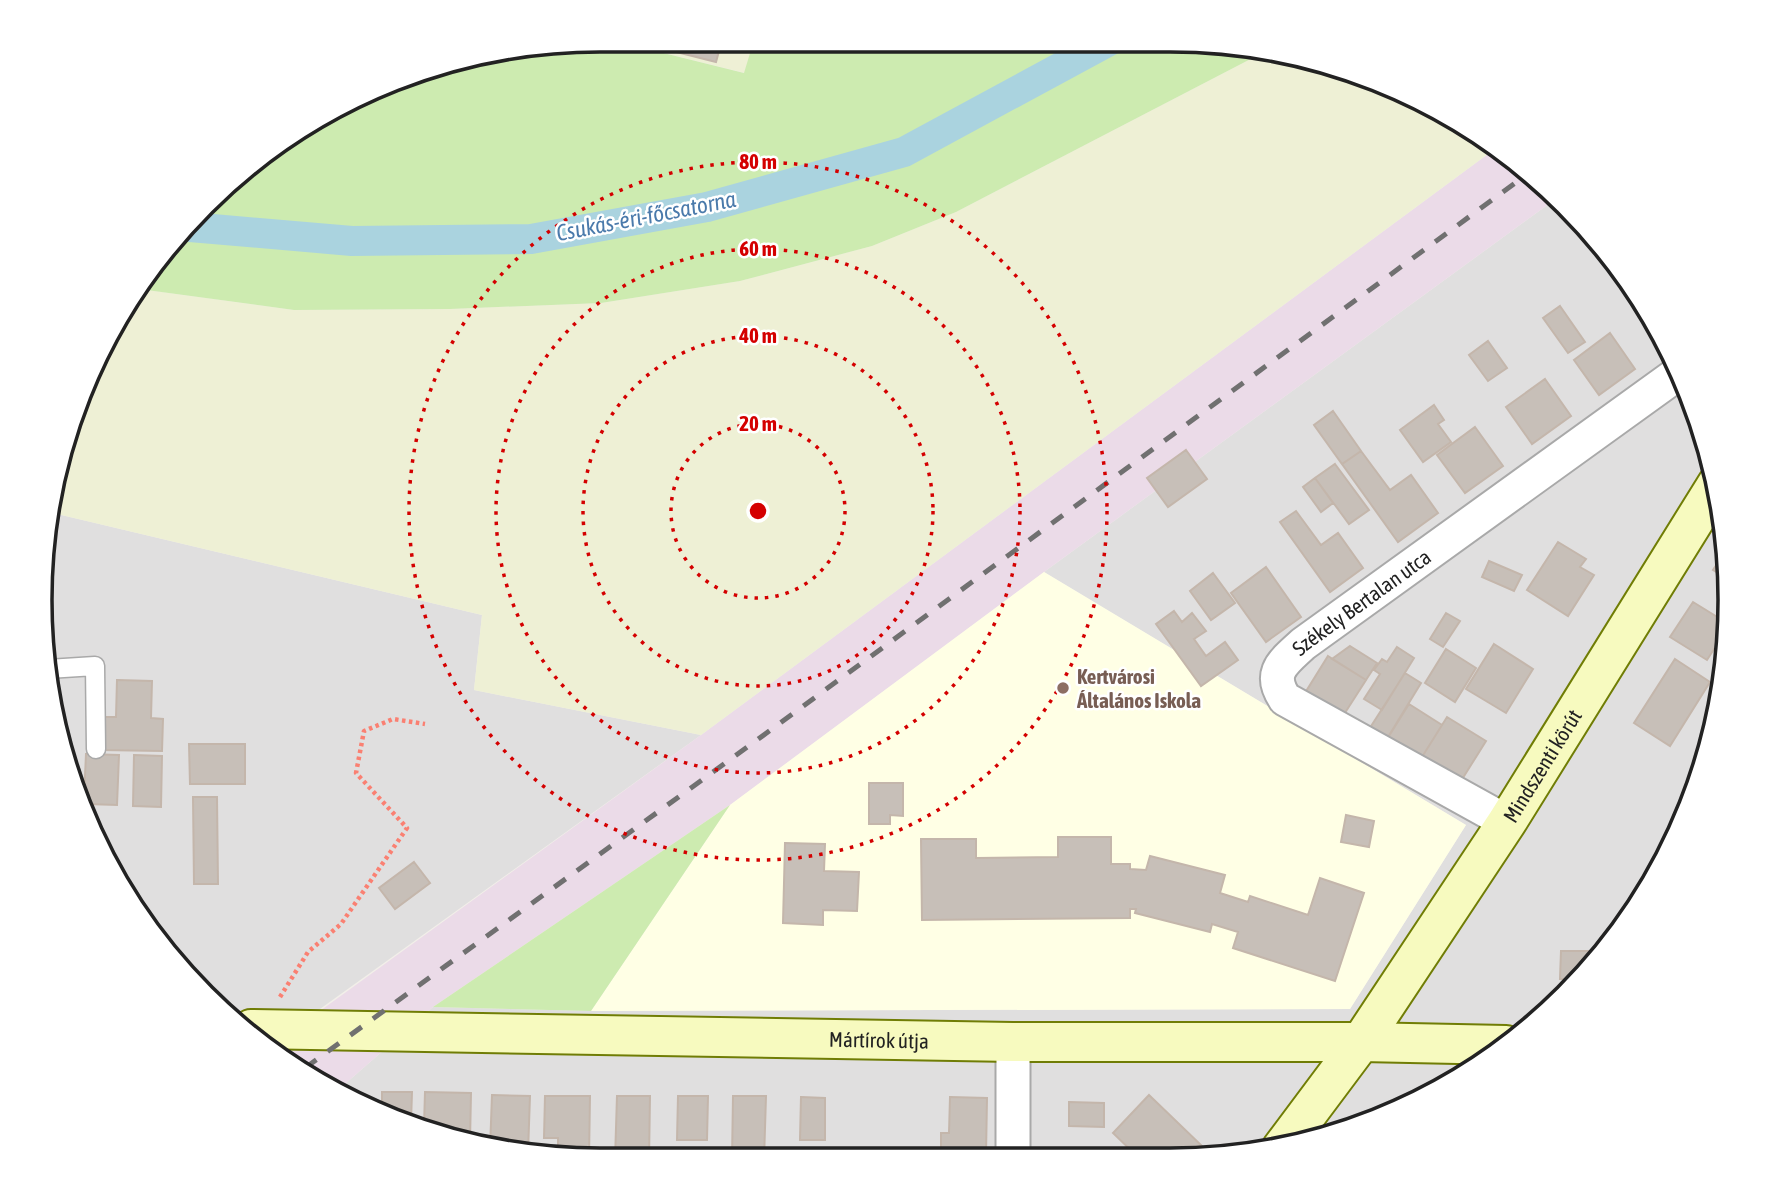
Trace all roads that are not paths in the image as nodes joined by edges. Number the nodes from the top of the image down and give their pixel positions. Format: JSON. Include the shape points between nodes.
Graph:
{"nodes":[{"id":1,"x":1671,"y":379,"type":"edge"},
{"id":2,"x":1708,"y":499,"type":"edge"},
{"id":3,"x":57,"y":668,"type":"edge"},
{"id":4,"x":96,"y":749,"type":"dead end"},
{"id":5,"x":1507,"y":822,"type":"junction"},
{"id":6,"x":261,"y":1029,"type":"edge"},
{"id":7,"x":1013,"y":1042,"type":"junction"},
{"id":8,"x":1361,"y":1042,"type":"junction"},
{"id":9,"x":1488,"y":1045,"type":"edge"},
{"id":10,"x":1293,"y":1133,"type":"edge"},
{"id":11,"x":1013,"y":1148,"type":"edge"}],
"edges":[{"from":1,"to":5,"type":"street","name":"Székely Bertalan utca","via":[[1303,644],[1279,670],[1278,689],[1285,699]]},
{"from":2,"to":5,"type":"street","name":"Mindszenti körút"},
{"from":3,"to":4,"type":"lane","via":[[95,666]]},
{"from":5,"to":8,"type":"street","name":"Mindszenti körút"},
{"from":6,"to":7,"type":"street","name":"Mártírok útja"},
{"from":7,"to":8,"type":"street","name":"Mártírok útja"},
{"from":7,"to":11,"type":"street"},
{"from":8,"to":9,"type":"street","name":"Mártírok útja"},
{"from":8,"to":10,"type":"street","name":"Mindszenti körút"}]}
